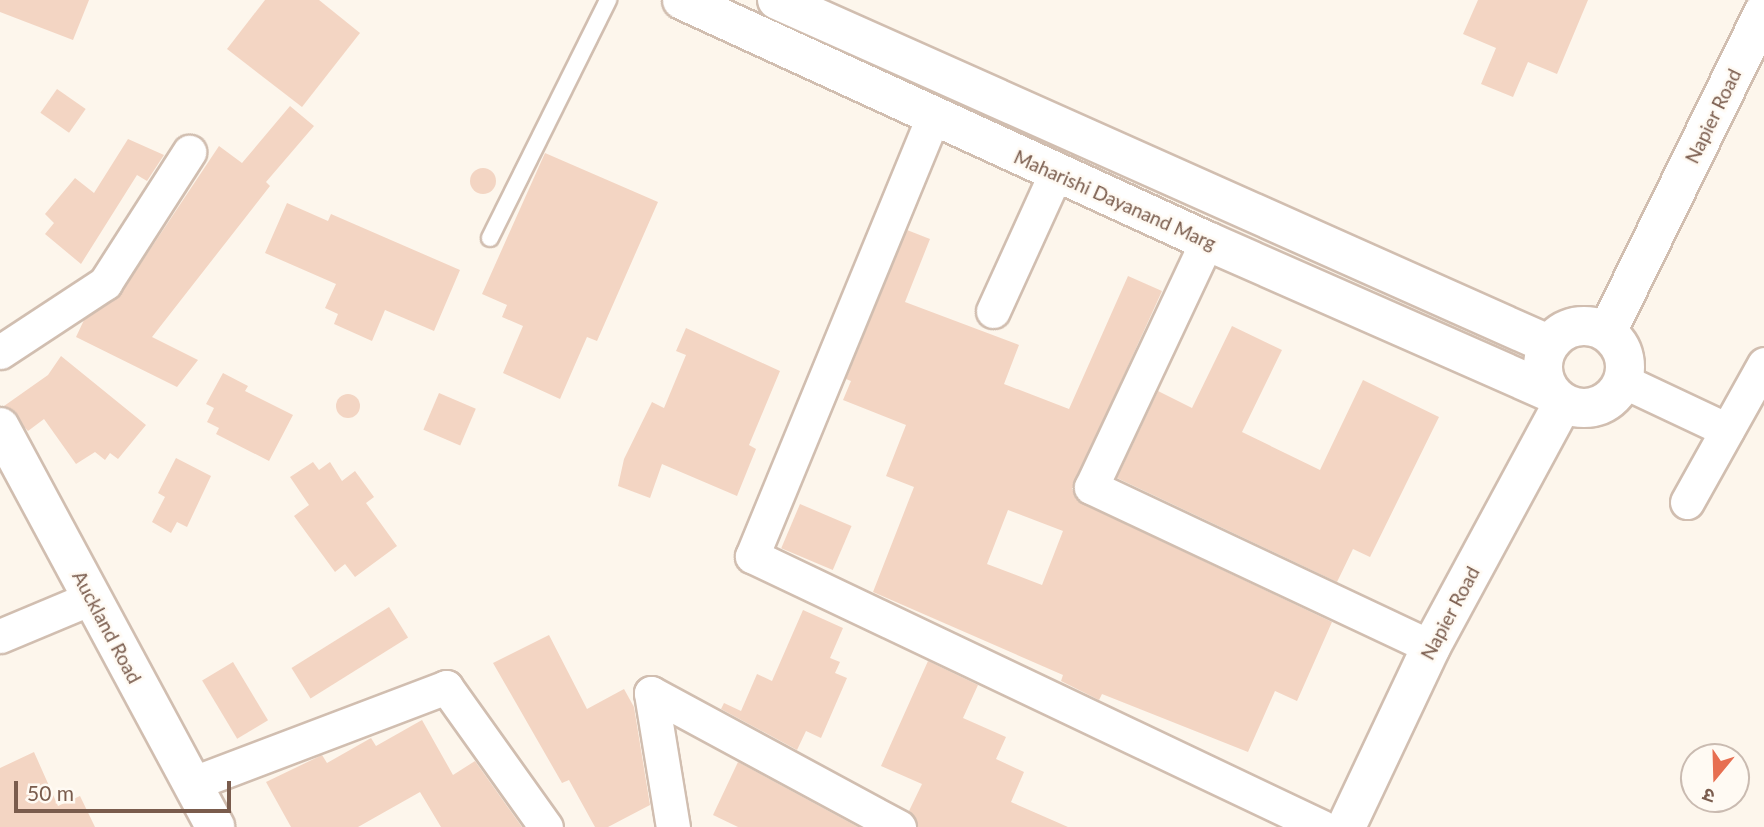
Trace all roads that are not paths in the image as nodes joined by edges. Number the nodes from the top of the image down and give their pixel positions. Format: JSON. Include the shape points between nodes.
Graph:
{"nodes":[{"id":1,"x":608,"y":0,"type":"edge"},
{"id":2,"x":682,"y":0,"type":"edge"},
{"id":3,"x":777,"y":0,"type":"edge"},
{"id":4,"x":834,"y":12,"type":"edge"},
{"id":5,"x":1764,"y":12,"type":"edge"},
{"id":6,"x":933,"y":117,"type":"junction"},
{"id":7,"x":189,"y":152,"type":"dead end"},
{"id":8,"x":1056,"y":173,"type":"junction"},
{"id":9,"x":490,"y":238,"type":"dead end"},
{"id":10,"x":1207,"y":242,"type":"junction"},
{"id":11,"x":993,"y":312,"type":"dead end"},
{"id":12,"x":1607,"y":332,"type":"junction"},
{"id":13,"x":1549,"y":344,"type":"junction"},
{"id":14,"x":0,"y":352,"type":"edge"},
{"id":15,"x":1764,"y":364,"type":"edge"},
{"id":16,"x":1623,"y":381,"type":"junction"},
{"id":17,"x":1556,"y":397,"type":"junction"},
{"id":18,"x":0,"y":427,"type":"edge"},
{"id":19,"x":1727,"y":430,"type":"junction"},
{"id":20,"x":1687,"y":502,"type":"dead end"},
{"id":21,"x":91,"y":598,"type":"junction"},
{"id":22,"x":0,"y":636,"type":"edge"},
{"id":23,"x":1431,"y":647,"type":"junction"},
{"id":24,"x":191,"y":784,"type":"junction"},
{"id":25,"x":215,"y":827,"type":"edge"},
{"id":26,"x":546,"y":827,"type":"edge"},
{"id":27,"x":673,"y":827,"type":"edge"},
{"id":28,"x":899,"y":827,"type":"edge"},
{"id":29,"x":1322,"y":827,"type":"edge"},
{"id":30,"x":1346,"y":827,"type":"edge"}],
"edges":[{"from":1,"to":9,"type":"lane"},
{"from":2,"to":6,"type":"street","name":"Maharishi Dayanand Marg"},
{"from":3,"to":4,"type":"street"},
{"from":4,"to":13,"type":"street"},
{"from":5,"to":12,"type":"street","name":"Napier Road"},
{"from":6,"to":8,"type":"street","name":"Maharishi Dayanand Marg"},
{"from":6,"to":29,"type":"street","via":[[752,556]]},
{"from":7,"to":14,"type":"street","via":[[105,283]]},
{"from":8,"to":10,"type":"street","name":"Maharishi Dayanand Marg"},
{"from":8,"to":11,"type":"street"},
{"from":10,"to":17,"type":"street","name":"Maharishi Dayanand Marg"},
{"from":10,"to":23,"type":"street","via":[[1091,487]]},
{"from":12,"to":13,"type":"street","via":[[1575,327]]},
{"from":12,"to":16,"type":"street","via":[[1625,363]]},
{"from":13,"to":17,"type":"street","via":[[1542,360]]},
{"from":15,"to":19,"type":"street"},
{"from":16,"to":17,"type":"street","via":[[1598,406]]},
{"from":16,"to":19,"type":"street"},
{"from":17,"to":23,"type":"street","name":"Napier Road"},
{"from":18,"to":21,"type":"street","name":"Auckland Road"},
{"from":19,"to":20,"type":"street"},
{"from":21,"to":22,"type":"street"},
{"from":21,"to":24,"type":"street","name":"Auckland Road"},
{"from":23,"to":30,"type":"street","name":"Napier Road"},
{"from":24,"to":25,"type":"street","name":"Auckland Road"},
{"from":24,"to":26,"type":"street","via":[[446,687]]},
{"from":27,"to":28,"type":"street","via":[[651,693]]}]}
